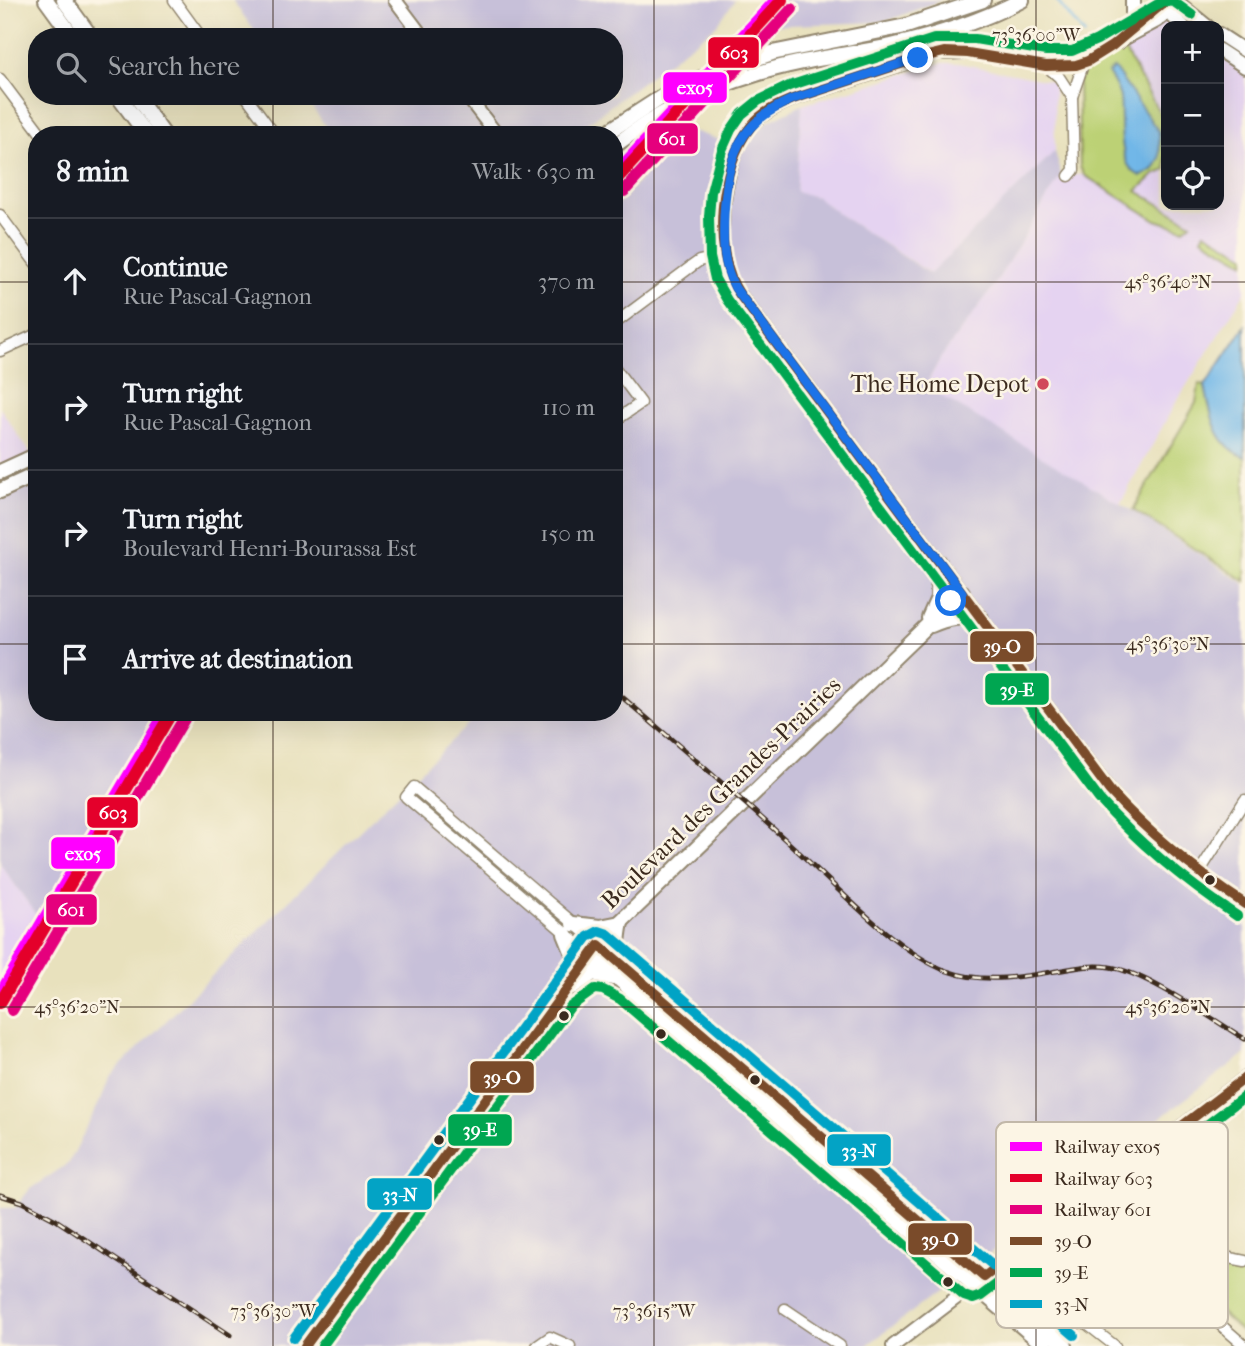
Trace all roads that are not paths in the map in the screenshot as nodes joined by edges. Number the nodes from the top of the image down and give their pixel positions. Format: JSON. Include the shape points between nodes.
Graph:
{"nodes":[{"id":1,"x":46,"y":0,"type":"edge"},
{"id":2,"x":64,"y":0,"type":"edge"},
{"id":3,"x":174,"y":0,"type":"edge"},
{"id":4,"x":395,"y":0,"type":"edge"},
{"id":5,"x":983,"y":0,"type":"edge"},
{"id":6,"x":1022,"y":0,"type":"edge"},
{"id":7,"x":1133,"y":0,"type":"edge"},
{"id":8,"x":1168,"y":4,"type":"edge"},
{"id":9,"x":1180,"y":21,"type":"edge"},
{"id":10,"x":1198,"y":21,"type":"edge"},
{"id":11,"x":67,"y":28,"type":"edge"},
{"id":12,"x":84,"y":28,"type":"edge"},
{"id":13,"x":194,"y":28,"type":"edge"},
{"id":14,"x":416,"y":28,"type":"edge"},
{"id":15,"x":1224,"y":37,"type":"edge"},
{"id":16,"x":1119,"y":41,"type":"junction"},
{"id":17,"x":1245,"y":51,"type":"edge"},
{"id":18,"x":1224,"y":53,"type":"edge"},
{"id":19,"x":1084,"y":62,"type":"junction"},
{"id":20,"x":1045,"y":65,"type":"junction"},
{"id":21,"x":1245,"y":67,"type":"edge"},
{"id":22,"x":0,"y":79,"type":"edge"},
{"id":23,"x":1072,"y":97,"type":"junction"},
{"id":24,"x":125,"y":105,"type":"edge"},
{"id":25,"x":142,"y":105,"type":"edge"},
{"id":26,"x":253,"y":105,"type":"edge"},
{"id":27,"x":474,"y":105,"type":"edge"},
{"id":28,"x":34,"y":126,"type":"edge"},
{"id":29,"x":140,"y":126,"type":"edge"},
{"id":30,"x":158,"y":126,"type":"edge"},
{"id":31,"x":268,"y":126,"type":"edge"},
{"id":32,"x":490,"y":126,"type":"edge"},
{"id":33,"x":617,"y":126,"type":"edge"},
{"id":34,"x":623,"y":140,"type":"edge"},
{"id":35,"x":1069,"y":176,"type":"dead end"},
{"id":36,"x":0,"y":215,"type":"edge"},
{"id":37,"x":28,"y":253,"type":"edge"},
{"id":38,"x":724,"y":255,"type":"junction"},
{"id":39,"x":623,"y":317,"type":"edge"},
{"id":40,"x":28,"y":338,"type":"edge"},
{"id":41,"x":0,"y":351,"type":"edge"},
{"id":42,"x":623,"y":378,"type":"edge"},
{"id":43,"x":623,"y":415,"type":"edge"},
{"id":44,"x":28,"y":459,"type":"edge"},
{"id":45,"x":0,"y":472,"type":"edge"},
{"id":46,"x":28,"y":478,"type":"edge"},
{"id":47,"x":0,"y":491,"type":"edge"},
{"id":48,"x":939,"y":562,"type":"junction"},
{"id":49,"x":962,"y":592,"type":"junction"},
{"id":50,"x":981,"y":618,"type":"junction"},
{"id":51,"x":924,"y":628,"type":"junction"},
{"id":52,"x":1245,"y":800,"type":"edge"},
{"id":53,"x":1198,"y":874,"type":"junction"},
{"id":54,"x":1245,"y":904,"type":"edge"},
{"id":55,"x":621,"y":922,"type":"junction"},
{"id":56,"x":569,"y":929,"type":"junction"},
{"id":57,"x":595,"y":950,"type":"junction"},
{"id":58,"x":623,"y":966,"type":"junction"},
{"id":59,"x":628,"y":987,"type":"junction"},
{"id":60,"x":560,"y":997,"type":"junction"},
{"id":61,"x":1245,"y":1078,"type":"edge"},
{"id":62,"x":1187,"y":1122,"type":"edge"},
{"id":63,"x":996,"y":1268,"type":"edge"},
{"id":64,"x":979,"y":1281,"type":"junction"},
{"id":65,"x":996,"y":1294,"type":"edge"},
{"id":66,"x":996,"y":1298,"type":"edge"},
{"id":67,"x":785,"y":1309,"type":"dead end"},
{"id":68,"x":1027,"y":1328,"type":"edge"},
{"id":69,"x":1042,"y":1328,"type":"edge"},
{"id":70,"x":1073,"y":1328,"type":"edge"},
{"id":71,"x":1092,"y":1328,"type":"edge"},
{"id":72,"x":1224,"y":1328,"type":"edge"},
{"id":73,"x":538,"y":1344,"type":"edge"},
{"id":74,"x":1063,"y":1344,"type":"edge"},
{"id":75,"x":304,"y":1346,"type":"edge"},
{"id":76,"x":570,"y":1346,"type":"edge"},
{"id":77,"x":840,"y":1346,"type":"edge"},
{"id":78,"x":893,"y":1346,"type":"edge"},
{"id":79,"x":1045,"y":1346,"type":"edge"},
{"id":80,"x":1115,"y":1346,"type":"edge"},
{"id":81,"x":1245,"y":1346,"type":"edge"}],
"edges":[{"from":1,"to":11,"type":"main road"},
{"from":2,"to":12,"type":"main road"},
{"from":3,"to":13,"type":"street"},
{"from":4,"to":14,"type":"street"},
{"from":5,"to":33,"type":"main road","via":[[906,26],[772,53],[715,72],[665,95]]},
{"from":6,"to":34,"type":"main road","via":[[926,37],[797,63],[727,83],[672,109]]},
{"from":7,"to":16,"type":"main road","via":[[1133,17]]},
{"from":8,"to":9,"type":"street"},
{"from":8,"to":10,"type":"street"},
{"from":8,"to":16,"type":"street"},
{"from":15,"to":17,"type":"street"},
{"from":16,"to":19,"type":"street"},
{"from":18,"to":21,"type":"street"},
{"from":19,"to":20,"type":"street"},
{"from":19,"to":23,"type":"street"},
{"from":20,"to":23,"type":"street"},
{"from":20,"to":38,"type":"street","via":[[974,53],[927,55],[773,107],[751,126],[731,160]]},
{"from":22,"to":28,"type":"street"},
{"from":23,"to":35,"type":"street","via":[[1074,170]]},
{"from":24,"to":29,"type":"main road"},
{"from":25,"to":30,"type":"main road"},
{"from":26,"to":31,"type":"street"},
{"from":27,"to":32,"type":"street"},
{"from":36,"to":37,"type":"street"},
{"from":38,"to":39,"type":"street","via":[[699,261]]},
{"from":38,"to":48,"type":"street","via":[[727,272],[740,295]]},
{"from":40,"to":41,"type":"street"},
{"from":42,"to":43,"type":"street","via":[[641,403]]},
{"from":44,"to":45,"type":"main road"},
{"from":46,"to":47,"type":"main road"},
{"from":48,"to":49,"type":"street"},
{"from":48,"to":51,"type":"main road","via":[[938,598]]},
{"from":49,"to":50,"type":"street"},
{"from":49,"to":51,"type":"main road","name":"Boulevard des Grandes-Prairies"},
{"from":50,"to":51,"type":"main road","via":[[951,617]]},
{"from":50,"to":53,"type":"street","via":[[1110,791],[1158,842]]},
{"from":51,"to":55,"type":"main road","name":"Boulevard des Grandes-Prairies"},
{"from":52,"to":53,"type":"street"},
{"from":53,"to":54,"type":"street"},
{"from":55,"to":56,"type":"main road"},
{"from":55,"to":57,"type":"main road","name":"Boulevard des Grandes-Prairies"},
{"from":55,"to":58,"type":"main road","via":[[618,955]]},
{"from":56,"to":56,"type":"street","via":[[414,788],[406,797]]},
{"from":56,"to":57,"type":"street"},
{"from":56,"to":60,"type":"main road","via":[[574,956]]},
{"from":57,"to":58,"type":"main road"},
{"from":57,"to":59,"type":"main road"},
{"from":57,"to":60,"type":"main road","name":"Boulevard des Grandes-Prairies"},
{"from":58,"to":64,"type":"main road"},
{"from":59,"to":60,"type":"main road","via":[[610,976],[593,973]]},
{"from":59,"to":64,"type":"main road"},
{"from":60,"to":75,"type":"main road","name":"Boulevard des Grandes-Prairies"},
{"from":61,"to":62,"type":"street"},
{"from":63,"to":64,"type":"street"},
{"from":64,"to":65,"type":"main road"},
{"from":64,"to":66,"type":"main road"},
{"from":64,"to":78,"type":"street"},
{"from":67,"to":77,"type":"street"},
{"from":68,"to":79,"type":"main road"},
{"from":69,"to":74,"type":"main road"},
{"from":70,"to":74,"type":"street"},
{"from":71,"to":80,"type":"street"},
{"from":72,"to":81,"type":"street"},
{"from":73,"to":76,"type":"street","via":[[550,1336]]}]}
